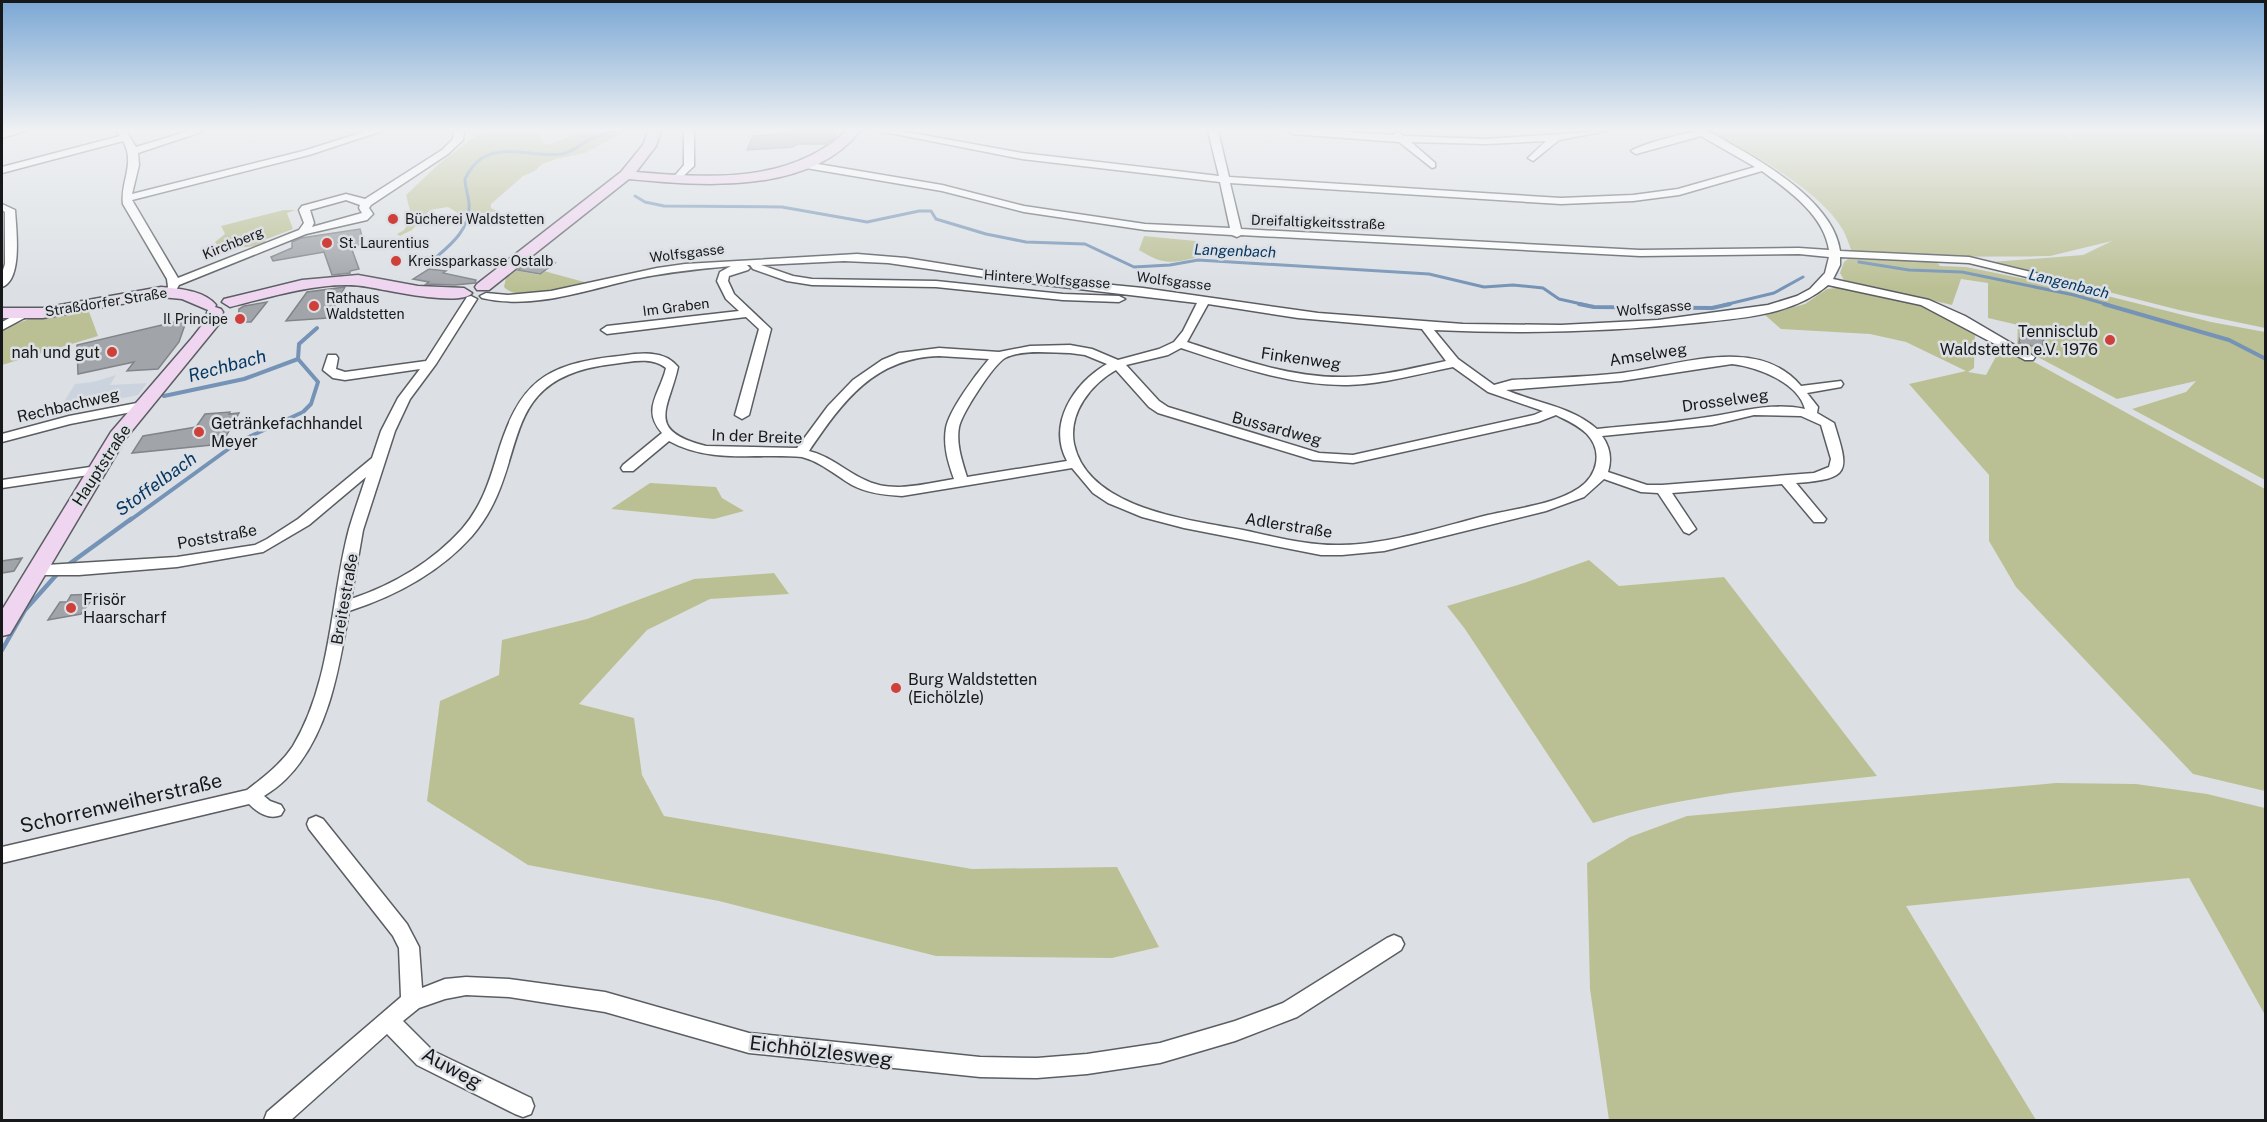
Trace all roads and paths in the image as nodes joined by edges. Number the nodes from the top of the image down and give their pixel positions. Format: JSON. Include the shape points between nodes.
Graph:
{"nodes":[{"id":1,"x":128,"y":183,"type":"edge"},
{"id":2,"x":185,"y":183,"type":"edge"},
{"id":3,"x":396,"y":183,"type":"edge"},
{"id":4,"x":615,"y":183,"type":"edge"},
{"id":5,"x":915,"y":183,"type":"edge"},
{"id":6,"x":1227,"y":183,"type":"edge"},
{"id":7,"x":1280,"y":183,"type":"edge"},
{"id":8,"x":1709,"y":183,"type":"edge"},
{"id":9,"x":1782,"y":183,"type":"edge"},
{"id":10,"x":127,"y":198,"type":"junction"},
{"id":11,"x":366,"y":203,"type":"junction"},
{"id":12,"x":2,"y":207,"type":"edge"},
{"id":13,"x":303,"y":232,"type":"junction"},
{"id":14,"x":1237,"y":234,"type":"junction"},
{"id":15,"x":1834,"y":254,"type":"junction"},
{"id":16,"x":912,"y":262,"type":"junction"},
{"id":17,"x":755,"y":265,"type":"junction"},
{"id":18,"x":2038,"y":277,"type":"dead end"},
{"id":19,"x":1826,"y":282,"type":"junction"},
{"id":20,"x":2,"y":284,"type":"edge"},
{"id":21,"x":936,"y":284,"type":"junction"},
{"id":22,"x":172,"y":287,"type":"junction"},
{"id":23,"x":1156,"y":293,"type":"junction"},
{"id":24,"x":476,"y":294,"type":"junction"},
{"id":25,"x":1204,"y":300,"type":"junction"},
{"id":26,"x":218,"y":306,"type":"junction"},
{"id":27,"x":2,"y":313,"type":"edge"},
{"id":28,"x":748,"y":313,"type":"junction"},
{"id":29,"x":26,"y":314,"type":"junction"},
{"id":30,"x":2,"y":327,"type":"edge"},
{"id":31,"x":1427,"y":327,"type":"junction"},
{"id":32,"x":607,"y":330,"type":"dead end"},
{"id":33,"x":1181,"y":344,"type":"junction"},
{"id":34,"x":1000,"y":356,"type":"junction"},
{"id":35,"x":2029,"y":357,"type":"dead end"},
{"id":36,"x":332,"y":358,"type":"dead end"},
{"id":37,"x":1455,"y":363,"type":"junction"},
{"id":38,"x":430,"y":364,"type":"junction"},
{"id":39,"x":1117,"y":364,"type":"junction"},
{"id":40,"x":1837,"y":384,"type":"dead end"},
{"id":41,"x":1493,"y":389,"type":"junction"},
{"id":42,"x":1800,"y":390,"type":"junction"},
{"id":43,"x":142,"y":406,"type":"junction"},
{"id":44,"x":1554,"y":411,"type":"junction"},
{"id":45,"x":1810,"y":414,"type":"junction"},
{"id":46,"x":742,"y":415,"type":"dead end"},
{"id":47,"x":670,"y":433,"type":"junction"},
{"id":48,"x":1596,"y":433,"type":"junction"},
{"id":49,"x":2,"y":438,"type":"edge"},
{"id":50,"x":801,"y":453,"type":"junction"},
{"id":51,"x":377,"y":460,"type":"junction"},
{"id":52,"x":1074,"y":464,"type":"junction"},
{"id":53,"x":628,"y":468,"type":"dead end"},
{"id":54,"x":97,"y":470,"type":"junction"},
{"id":55,"x":1602,"y":474,"type":"junction"},
{"id":56,"x":1785,"y":479,"type":"junction"},
{"id":57,"x":962,"y":482,"type":"junction"},
{"id":58,"x":2,"y":484,"type":"edge"},
{"id":59,"x":1662,"y":489,"type":"junction"},
{"id":60,"x":1819,"y":519,"type":"dead end"},
{"id":61,"x":1689,"y":529,"type":"dead end"},
{"id":62,"x":44,"y":571,"type":"junction"},
{"id":63,"x":343,"y":607,"type":"junction"},
{"id":64,"x":2,"y":628,"type":"edge"},
{"id":65,"x":252,"y":796,"type":"junction"},
{"id":66,"x":275,"y":810,"type":"dead end"},
{"id":67,"x":316,"y":824,"type":"dead end"},
{"id":68,"x":2,"y":855,"type":"edge"},
{"id":69,"x":1394,"y":944,"type":"dead end"},
{"id":70,"x":412,"y":1001,"type":"junction"},
{"id":71,"x":388,"y":1020,"type":"junction"},
{"id":72,"x":523,"y":1106,"type":"dead end"},
{"id":73,"x":275,"y":1120,"type":"edge"}],
"edges":[{"from":1,"to":10,"type":"street"},
{"from":2,"to":10,"type":"street"},
{"from":3,"to":11,"type":"street","name":"Kirchberg"},
{"from":4,"to":24,"type":"street"},
{"from":5,"to":14,"type":"street","name":"Dreifaltigkeitsstraße","via":[[1078,219]]},
{"from":6,"to":14,"type":"street"},
{"from":7,"to":8,"type":"street","via":[[1561,201],[1679,192]]},
{"from":9,"to":15,"type":"street","via":[[1821,217],[1831,233]]},
{"from":10,"to":22,"type":"street"},
{"from":11,"to":13,"type":"street","name":"Kirchberg","via":[[368,214],[363,218]]},
{"from":11,"to":13,"type":"street","via":[[346,197],[306,208],[309,223]]},
{"from":12,"to":20,"type":"street","via":[[10,210],[11,264]]},
{"from":13,"to":22,"type":"street","name":"Kirchberg"},
{"from":14,"to":15,"type":"street","name":"Dreifaltigkeitsstraße","via":[[1640,253]]},
{"from":15,"to":18,"type":"street","name":"Dreifaltigkeitsstraße","via":[[1969,260]]},
{"from":15,"to":19,"type":"street"},
{"from":16,"to":17,"type":"street","name":"Wolfsgasse","via":[[868,258]]},
{"from":16,"to":21,"type":"street"},
{"from":16,"to":23,"type":"street","name":"Wolfsgasse","via":[[1008,278]]},
{"from":17,"to":21,"type":"street","name":"Hintere Wolfsgasse","via":[[801,281]]},
{"from":17,"to":24,"type":"street","name":"Wolfsgasse","via":[[693,266],[542,297],[514,299]]},
{"from":17,"to":28,"type":"street","name":"Im Graben","via":[[734,269],[722,278],[730,296]]},
{"from":19,"to":31,"type":"street","name":"Wolfsgasse","via":[[1802,298],[1774,307],[1684,321],[1530,330]]},
{"from":19,"to":35,"type":"street","via":[[1925,302]]},
{"from":21,"to":23,"type":"street","name":"Hintere Wolfsgasse","via":[[1063,297],[1117,299]]},
{"from":22,"to":26,"type":"street","name":"Straßdorfer Straße"},
{"from":22,"to":29,"type":"street","name":"Straßdorfer Straße"},
{"from":23,"to":25,"type":"street","name":"Wolfsgasse"},
{"from":24,"to":26,"type":"street","via":[[438,293],[358,280],[280,290]]},
{"from":24,"to":38,"type":"street","name":"Breitestraße"},
{"from":25,"to":31,"type":"street","name":"Wolfsgasse","via":[[1309,316]]},
{"from":25,"to":33,"type":"street"},
{"from":26,"to":43,"type":"street","name":"Hauptstraße","via":[[198,342]]},
{"from":27,"to":29,"type":"street","name":"Straßdorfer Straße"},
{"from":28,"to":32,"type":"street","name":"Im Graben"},
{"from":28,"to":46,"type":"street","name":"Im Graben","via":[[765,329]]},
{"from":29,"to":30,"type":"street"},
{"from":31,"to":37,"type":"street"},
{"from":33,"to":37,"type":"street","name":"Finkenweg","via":[[1238,364],[1312,379],[1383,377]]},
{"from":33,"to":39,"type":"street","via":[[1166,352]]},
{"from":34,"to":39,"type":"street","via":[[1070,349]]},
{"from":34,"to":50,"type":"street","via":[[934,352],[904,356],[879,366],[839,401]]},
{"from":34,"to":57,"type":"street","via":[[977,382],[953,425],[953,450]]},
{"from":36,"to":38,"type":"street","via":[[329,370],[345,376]]},
{"from":37,"to":41,"type":"street"},
{"from":38,"to":51,"type":"street","name":"Breitestraße","via":[[404,398]]},
{"from":39,"to":44,"type":"street","name":"Bussardweg","via":[[1154,404],[1177,416],[1335,459],[1353,459]]},
{"from":39,"to":52,"type":"street","via":[[1076,399],[1067,423],[1067,445]]},
{"from":40,"to":42,"type":"street"},
{"from":41,"to":42,"type":"street","name":"Amselweg","via":[[1512,384],[1637,375],[1690,363],[1750,361],[1776,371]]},
{"from":41,"to":44,"type":"street"},
{"from":42,"to":45,"type":"street","name":"Amselweg","via":[[1812,407]]},
{"from":43,"to":49,"type":"street","name":"Rechbachweg"},
{"from":43,"to":54,"type":"street","name":"Hauptstraße"},
{"from":44,"to":48,"type":"street","via":[[1574,418]]},
{"from":45,"to":48,"type":"street","name":"Drosselweg","via":[[1790,410],[1727,415],[1712,422]]},
{"from":45,"to":56,"type":"street","via":[[1827,423],[1838,459],[1835,470],[1816,477]]},
{"from":47,"to":50,"type":"street","name":"In der Breite","via":[[704,451]]},
{"from":47,"to":53,"type":"street"},
{"from":47,"to":63,"type":"street","via":[[657,416],[671,378],[672,367],[666,361],[654,357],[584,364],[547,380],[533,392],[516,420],[489,499],[468,531],[432,564],[393,588]]},
{"from":48,"to":55,"type":"street","via":[[1605,460]]},
{"from":50,"to":57,"type":"street","name":"In der Breite","via":[[821,458],[873,489],[902,492]]},
{"from":51,"to":62,"type":"street","name":"Poststraße","via":[[287,533],[258,549],[177,562]]},
{"from":51,"to":63,"type":"street","name":"Breitestraße","via":[[356,530]]},
{"from":52,"to":55,"type":"street","name":"Adlerstraße","via":[[1099,490],[1134,509],[1179,522],[1321,550],[1386,545],[1546,506],[1575,497]]},
{"from":52,"to":57,"type":"street","name":"In der Breite"},
{"from":54,"to":58,"type":"street"},
{"from":54,"to":62,"type":"street","name":"Hauptstraße"},
{"from":55,"to":59,"type":"street","via":[[1638,487]]},
{"from":56,"to":59,"type":"street"},
{"from":56,"to":60,"type":"street"},
{"from":59,"to":61,"type":"street"},
{"from":62,"to":64,"type":"street","name":"Hauptstraße"},
{"from":63,"to":65,"type":"street","name":"Breitestraße","via":[[331,667],[306,737],[280,774]]},
{"from":65,"to":66,"type":"street","via":[[264,807]]},
{"from":65,"to":68,"type":"street","name":"Schorrenweiherstraße"},
{"from":67,"to":70,"type":"street","via":[[400,930],[409,947]]},
{"from":69,"to":70,"type":"street","name":"Eichhölzlesweg","via":[[1290,1010],[1235,1030],[1160,1053],[1037,1068],[980,1067],[749,1043],[615,1004],[509,988],[466,986]]},
{"from":70,"to":71,"type":"street","name":"Eichhölzlesweg"},
{"from":71,"to":72,"type":"street","name":"Auweg","via":[[425,1058]]},
{"from":71,"to":73,"type":"street","name":"Eichhölzlesweg"}]}
